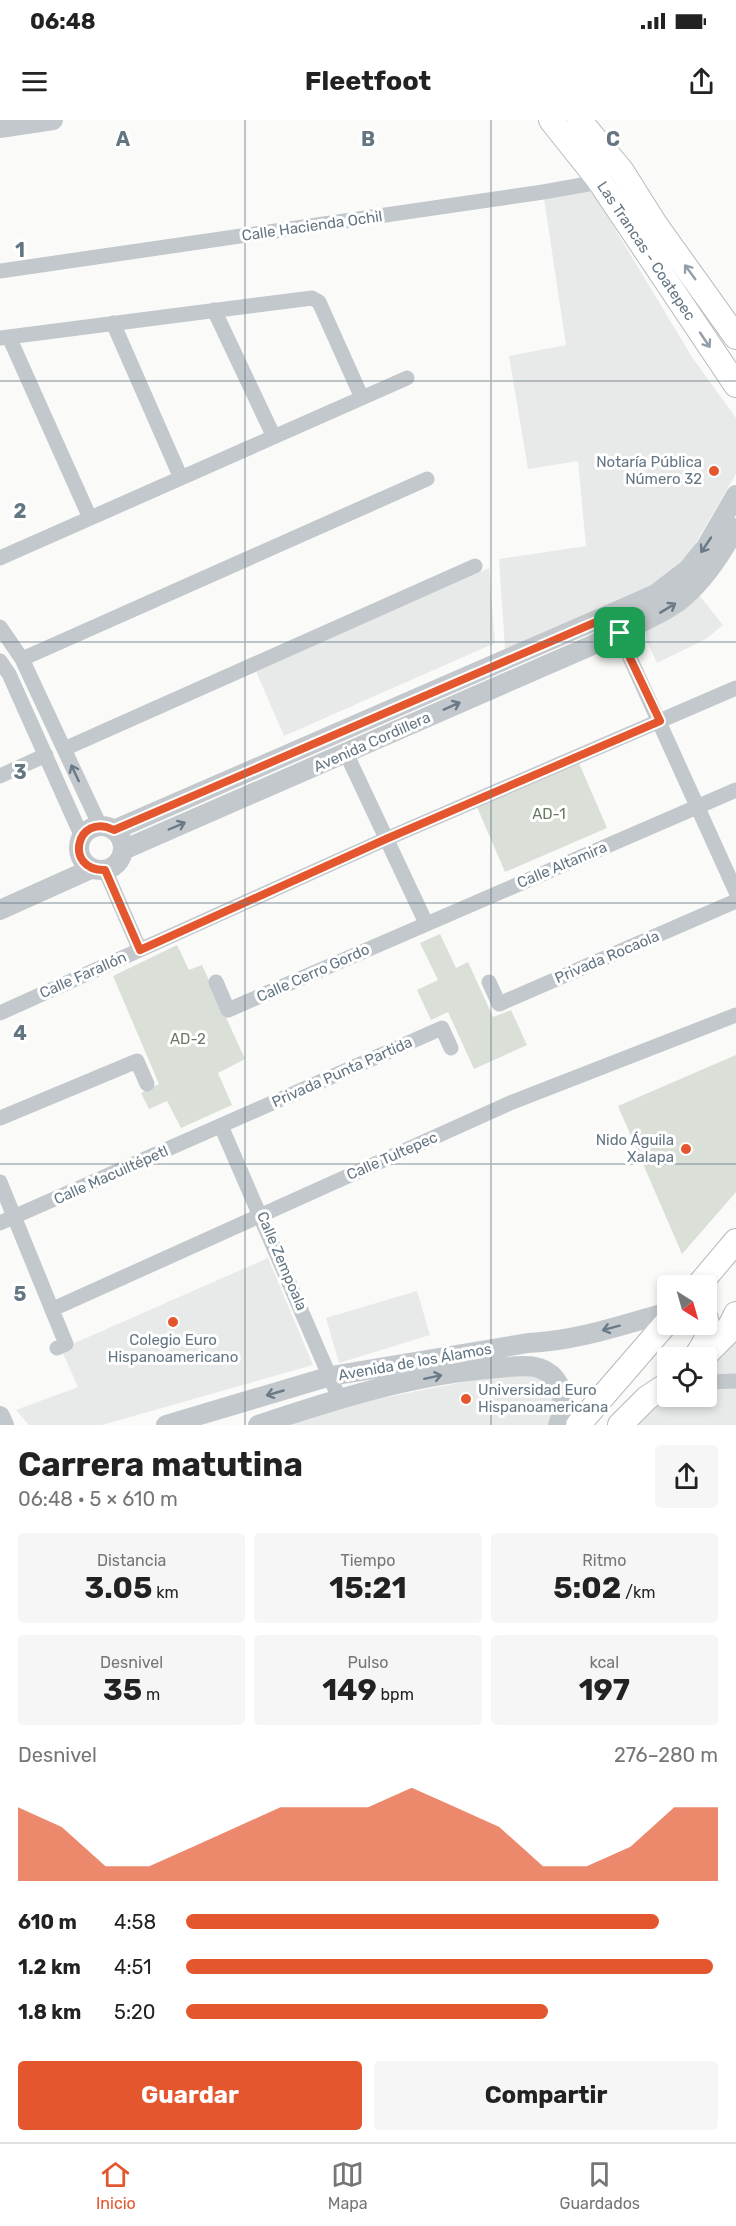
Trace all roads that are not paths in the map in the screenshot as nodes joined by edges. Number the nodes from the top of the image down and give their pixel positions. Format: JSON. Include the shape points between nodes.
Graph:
{"nodes":[{"id":1,"x":53,"y":120,"type":"edge"},
{"id":2,"x":551,"y":120,"type":"edge"},
{"id":3,"x":579,"y":120,"type":"edge"},
{"id":4,"x":0,"y":128,"type":"edge"},
{"id":5,"x":621,"y":170,"type":"junction"},
{"id":6,"x":597,"y":179,"type":"junction"},
{"id":7,"x":0,"y":271,"type":"edge"},
{"id":8,"x":214,"y":310,"type":"junction"},
{"id":9,"x":113,"y":323,"type":"junction"},
{"id":10,"x":5,"y":337,"type":"edge"},
{"id":11,"x":736,"y":337,"type":"edge"},
{"id":12,"x":407,"y":378,"type":"dead end"},
{"id":13,"x":736,"y":385,"type":"edge"},
{"id":14,"x":362,"y":398,"type":"junction"},
{"id":15,"x":274,"y":437,"type":"junction"},
{"id":16,"x":181,"y":478,"type":"junction"},
{"id":17,"x":427,"y":479,"type":"dead end"},
{"id":18,"x":736,"y":495,"type":"edge"},
{"id":19,"x":90,"y":518,"type":"junction"},
{"id":20,"x":736,"y":528,"type":"edge"},
{"id":21,"x":1,"y":553,"type":"edge"},
{"id":22,"x":475,"y":566,"type":"dead end"},
{"id":23,"x":615,"y":624,"type":"junction"},
{"id":24,"x":0,"y":627,"type":"edge"},
{"id":25,"x":22,"y":659,"type":"junction"},
{"id":26,"x":0,"y":661,"type":"edge"},
{"id":27,"x":736,"y":688,"type":"edge"},
{"id":28,"x":45,"y":707,"type":"junction"},
{"id":29,"x":27,"y":714,"type":"junction"},
{"id":30,"x":660,"y":721,"type":"junction"},
{"id":31,"x":64,"y":749,"type":"junction"},
{"id":32,"x":346,"y":753,"type":"junction"},
{"id":33,"x":46,"y":755,"type":"junction"},
{"id":34,"x":0,"y":776,"type":"edge"},
{"id":35,"x":736,"y":790,"type":"edge"},
{"id":36,"x":698,"y":806,"type":"junction"},
{"id":37,"x":107,"y":828,"type":"junction"},
{"id":38,"x":82,"y":837,"type":"junction"},
{"id":39,"x":386,"y":839,"type":"junction"},
{"id":40,"x":123,"y":850,"type":"junction"},
{"id":41,"x":98,"y":869,"type":"junction"},
{"id":42,"x":736,"y":892,"type":"edge"},
{"id":43,"x":736,"y":901,"type":"edge"},
{"id":44,"x":0,"y":910,"type":"edge"},
{"id":45,"x":426,"y":923,"type":"junction"},
{"id":46,"x":140,"y":950,"type":"junction"},
{"id":47,"x":216,"y":982,"type":"dead end"},
{"id":48,"x":489,"y":982,"type":"dead end"},
{"id":49,"x":0,"y":1013,"type":"edge"},
{"id":50,"x":736,"y":1015,"type":"edge"},
{"id":51,"x":451,"y":1048,"type":"dead end"},
{"id":52,"x":147,"y":1084,"type":"dead end"},
{"id":53,"x":0,"y":1118,"type":"edge"},
{"id":54,"x":221,"y":1126,"type":"junction"},
{"id":55,"x":0,"y":1182,"type":"edge"},
{"id":56,"x":261,"y":1215,"type":"junction"},
{"id":57,"x":7,"y":1220,"type":"edge"},
{"id":58,"x":736,"y":1241,"type":"edge"},
{"id":59,"x":707,"y":1275,"type":"edge"},
{"id":60,"x":53,"y":1310,"type":"junction"},
{"id":61,"x":736,"y":1314,"type":"edge"},
{"id":62,"x":657,"y":1315,"type":"edge"},
{"id":63,"x":657,"y":1334,"type":"edge"},
{"id":64,"x":713,"y":1347,"type":"edge"},
{"id":65,"x":57,"y":1348,"type":"dead end"},
{"id":66,"x":370,"y":1369,"type":"junction"},
{"id":67,"x":331,"y":1376,"type":"junction"},
{"id":68,"x":736,"y":1381,"type":"edge"},
{"id":69,"x":717,"y":1382,"type":"edge"},
{"id":70,"x":376,"y":1389,"type":"junction"},
{"id":71,"x":657,"y":1395,"type":"edge"},
{"id":72,"x":339,"y":1398,"type":"junction"},
{"id":73,"x":0,"y":1416,"type":"edge"},
{"id":74,"x":4,"y":1425,"type":"edge"},
{"id":75,"x":166,"y":1425,"type":"edge"},
{"id":76,"x":258,"y":1425,"type":"edge"},
{"id":77,"x":558,"y":1425,"type":"edge"},
{"id":78,"x":578,"y":1425,"type":"edge"},
{"id":79,"x":620,"y":1425,"type":"edge"}],
"edges":[{"from":1,"to":4,"type":"street"},
{"from":2,"to":6,"type":"main road","name":"Las Trancas - Coatepec"},
{"from":3,"to":5,"type":"main road","name":"Las Trancas - Coatepec"},
{"from":5,"to":6,"type":"street","name":"Calle Hacienda Ochil"},
{"from":11,"to":5,"type":"main road","name":"Las Trancas - Coatepec","one_way":true},
{"from":6,"to":7,"type":"street","name":"Calle Hacienda Ochil","via":[[543,192]]},
{"from":6,"to":13,"type":"main road","name":"Las Trancas - Coatepec","one_way":true},
{"from":8,"to":9,"type":"street"},
{"from":8,"to":14,"type":"street","via":[[312,298],[319,303]]},
{"from":8,"to":15,"type":"street"},
{"from":9,"to":10,"type":"street"},
{"from":9,"to":16,"type":"street"},
{"from":10,"to":19,"type":"street"},
{"from":12,"to":14,"type":"street"},
{"from":14,"to":15,"type":"street"},
{"from":15,"to":16,"type":"street"},
{"from":16,"to":19,"type":"street"},
{"from":17,"to":25,"type":"street"},
{"from":18,"to":23,"type":"street","name":"Avenida Cordillera","one_way":true,"via":[[687,570]]},
{"from":19,"to":21,"type":"street"},
{"from":23,"to":20,"type":"street","name":"Avenida Cordillera","one_way":true,"via":[[679,601],[716,562]]},
{"from":22,"to":31,"type":"street"},
{"from":23,"to":30,"type":"street"},
{"from":32,"to":23,"type":"street","name":"Avenida Cordillera","one_way":true},
{"from":23,"to":37,"type":"street","name":"Avenida Cordillera"},
{"from":24,"to":25,"type":"street"},
{"from":25,"to":28,"type":"street"},
{"from":26,"to":29,"type":"street"},
{"from":27,"to":30,"type":"street","name":"Calle Farallón"},
{"from":28,"to":29,"type":"street"},
{"from":28,"to":31,"type":"street"},
{"from":29,"to":33,"type":"street"},
{"from":30,"to":36,"type":"street"},
{"from":30,"to":39,"type":"street","name":"Calle Farallón"},
{"from":37,"to":31,"type":"street","one_way":true},
{"from":32,"to":39,"type":"street"},
{"from":40,"to":32,"type":"street","name":"Avenida Cordillera","one_way":true},
{"from":33,"to":34,"type":"street"},
{"from":33,"to":38,"type":"street"},
{"from":35,"to":36,"type":"street","name":"Calle Altamira"},
{"from":36,"to":42,"type":"street"},
{"from":36,"to":45,"type":"street","name":"Calle Altamira"},
{"from":37,"to":38,"type":"street","via":[[86,831]]},
{"from":37,"to":40,"type":"street","via":[[123,842]]},
{"from":38,"to":41,"type":"street","via":[[81,858]]},
{"from":39,"to":45,"type":"street"},
{"from":39,"to":46,"type":"street","name":"Calle Farallón"},
{"from":40,"to":41,"type":"street","via":[[118,863]]},
{"from":41,"to":44,"type":"street"},
{"from":41,"to":46,"type":"street"},
{"from":43,"to":48,"type":"street","name":"Privada Rocaola","via":[[499,1004]]},
{"from":45,"to":47,"type":"street","name":"Calle Cerro Gordo","via":[[228,1010]]},
{"from":46,"to":49,"type":"street","name":"Calle Farallón"},
{"from":50,"to":56,"type":"street","name":"Calle Tultepec","via":[[510,1103]]},
{"from":51,"to":54,"type":"street","name":"Privada Punta Partida","via":[[442,1028]]},
{"from":52,"to":53,"type":"street","via":[[137,1060]]},
{"from":54,"to":56,"type":"street","name":"Calle Zempoala"},
{"from":54,"to":57,"type":"street","name":"Calle Macuiltépetl"},
{"from":55,"to":57,"type":"street"},
{"from":56,"to":60,"type":"street","name":"Calle Tultepec"},
{"from":56,"to":67,"type":"street","name":"Calle Zempoala"},
{"from":57,"to":60,"type":"street"},
{"from":58,"to":59,"type":"main road"},
{"from":60,"to":65,"type":"street","via":[[66,1344]]},
{"from":61,"to":64,"type":"main road","via":[[726,1334]]},
{"from":62,"to":66,"type":"street","name":"Avenida de los Álamos","one_way":true,"via":[[567,1338]]},
{"from":63,"to":78,"type":"main road"},
{"from":66,"to":67,"type":"street","name":"Avenida de los Álamos"},
{"from":66,"to":70,"type":"street"},
{"from":67,"to":72,"type":"street","name":"Calle Zempoala"},
{"from":67,"to":75,"type":"street","name":"Avenida de los Álamos","one_way":true},
{"from":68,"to":69,"type":"street"},
{"from":70,"to":72,"type":"street","name":"Avenida de los Álamos"},
{"from":70,"to":77,"type":"street","name":"Avenida de los Álamos","one_way":true,"via":[[468,1370],[538,1368],[558,1383],[563,1396]]},
{"from":71,"to":79,"type":"main road"},
{"from":72,"to":76,"type":"street","name":"Avenida de los Álamos"},
{"from":73,"to":74,"type":"street"}]}
